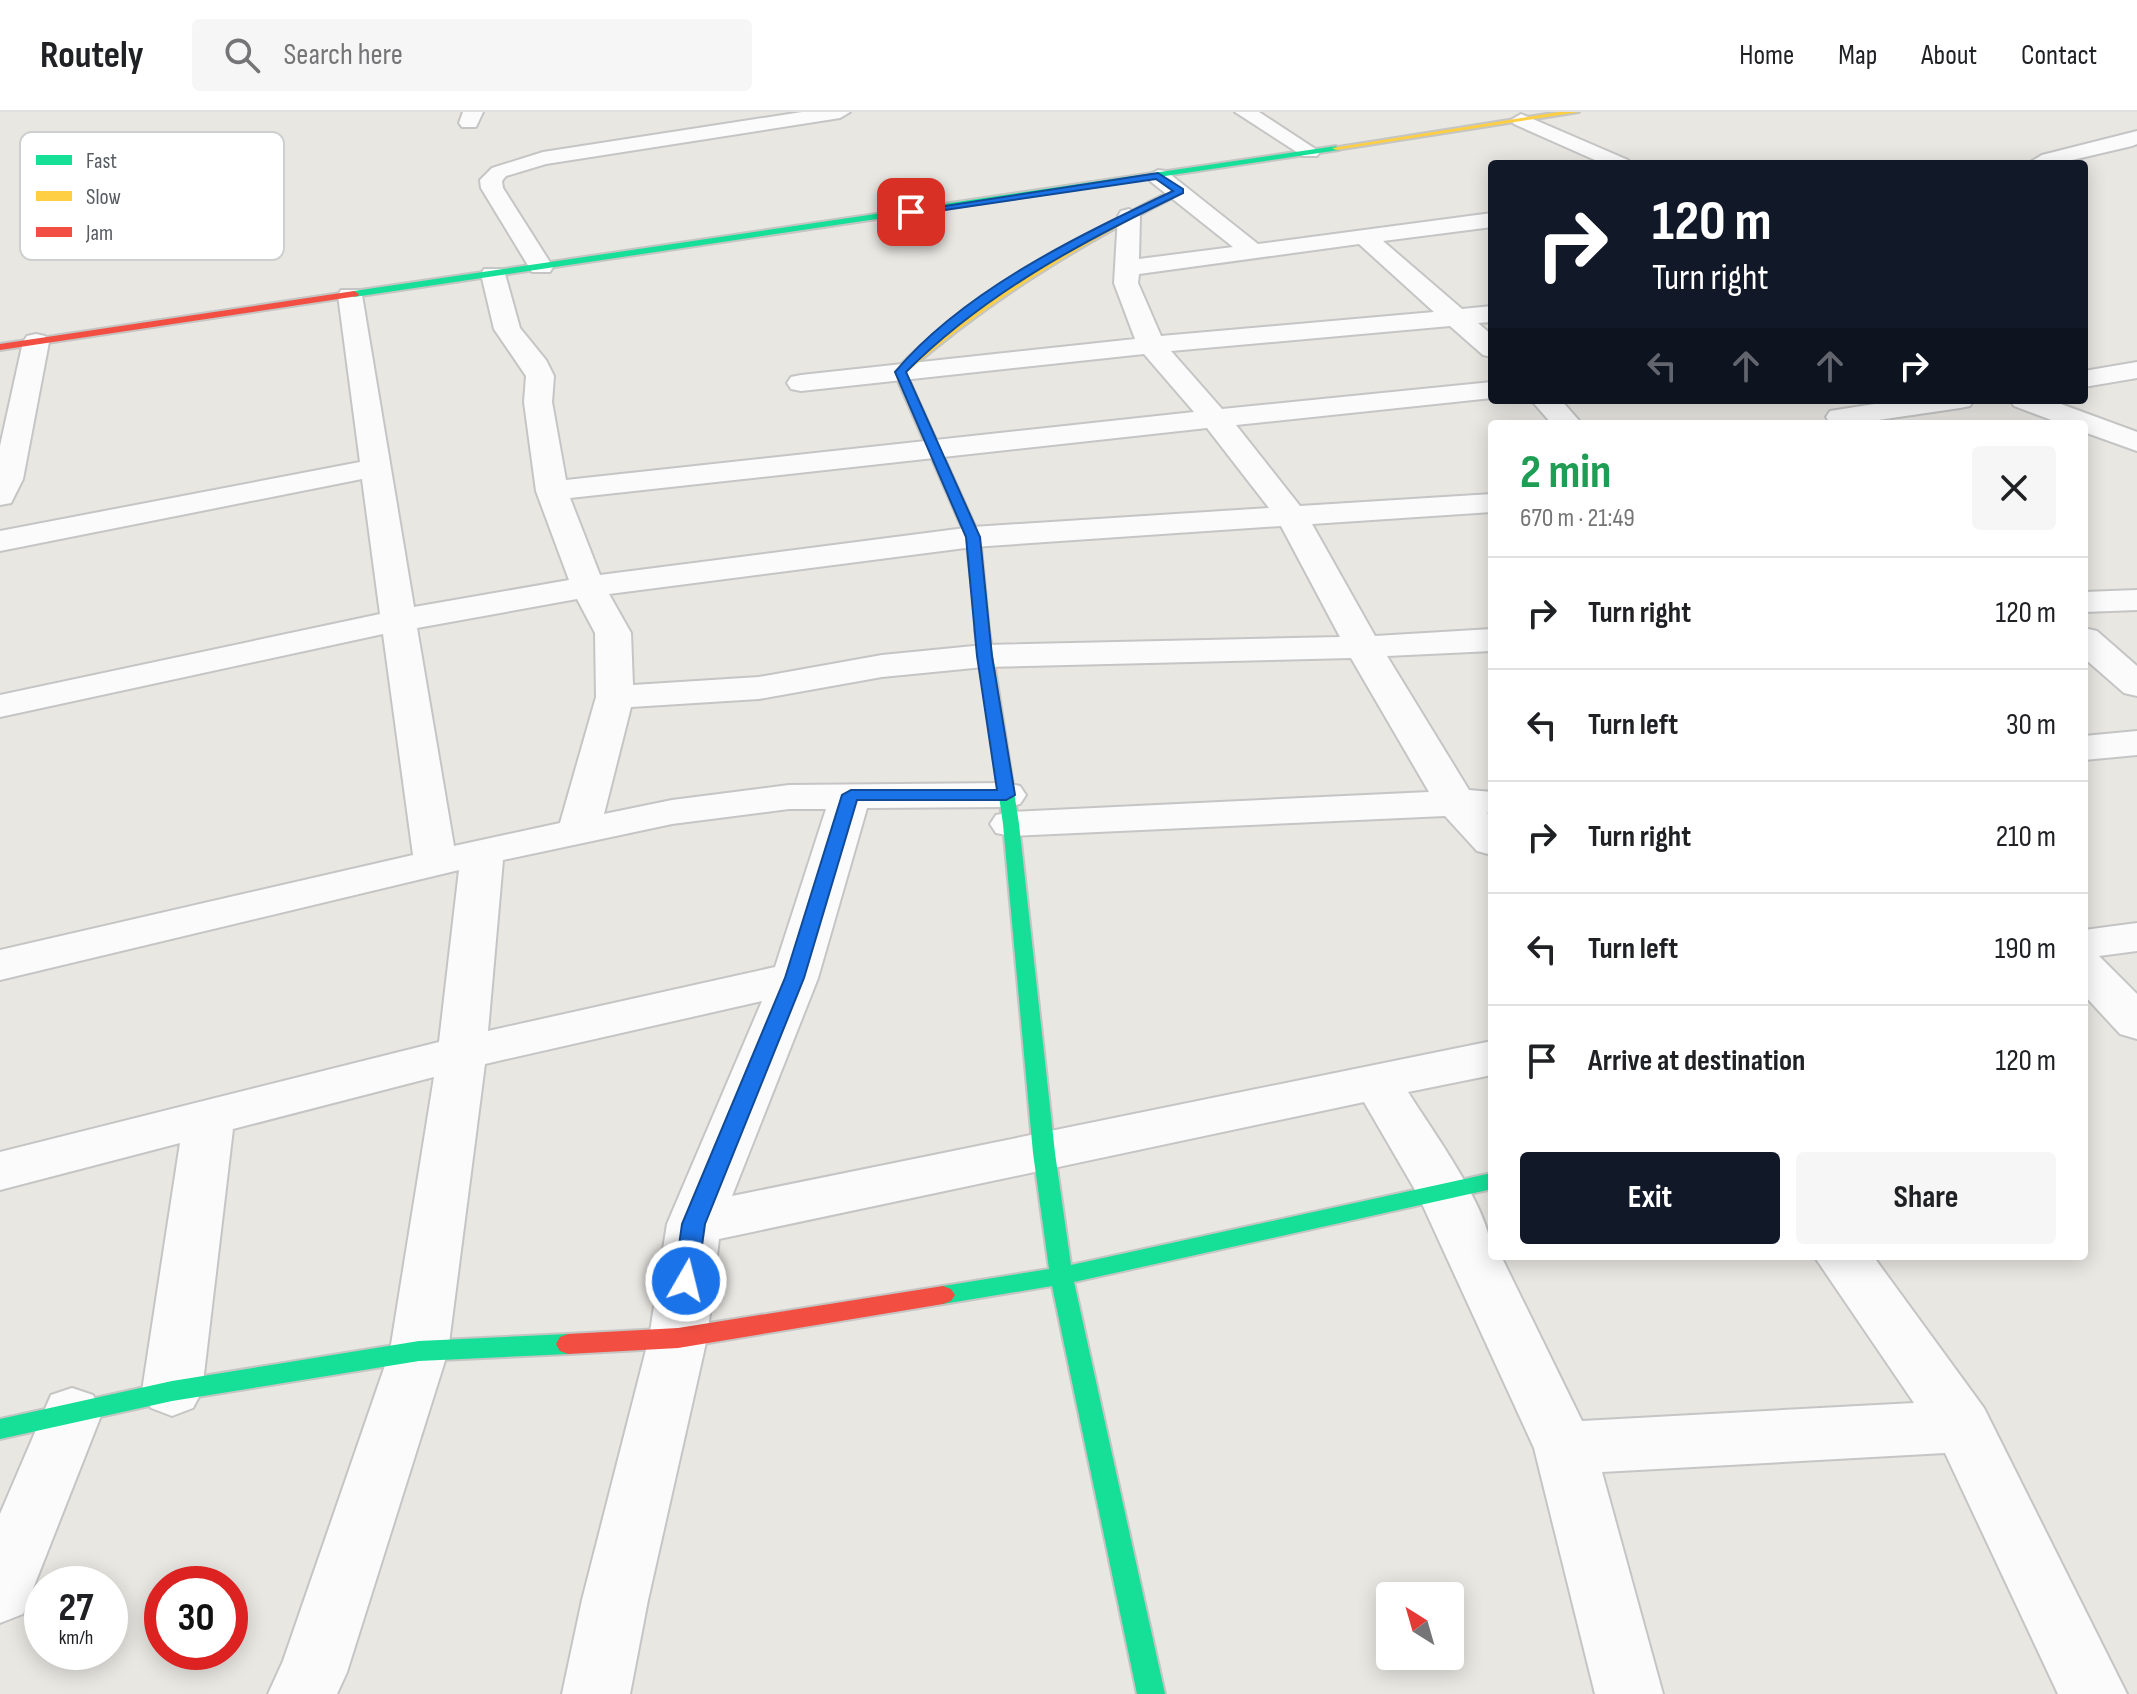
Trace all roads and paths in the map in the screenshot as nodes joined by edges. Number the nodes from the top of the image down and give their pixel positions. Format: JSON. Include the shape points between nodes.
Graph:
{"nodes":[{"id":1,"x":776,"y":112,"type":"edge"},
{"id":2,"x":840,"y":112,"type":"edge"},
{"id":3,"x":1245,"y":112,"type":"edge"},
{"id":4,"x":1575,"y":112,"type":"edge"},
{"id":5,"x":1510,"y":118,"type":"edge"},
{"id":6,"x":743,"y":127,"type":"junction"},
{"id":7,"x":2137,"y":137,"type":"edge"},
{"id":8,"x":1310,"y":152,"type":"junction"},
{"id":9,"x":1611,"y":160,"type":"edge"},
{"id":10,"x":2048,"y":160,"type":"edge"},
{"id":11,"x":1158,"y":176,"type":"junction"},
{"id":12,"x":1179,"y":191,"type":"junction"},
{"id":13,"x":1129,"y":216,"type":"junction"},
{"id":14,"x":1488,"y":221,"type":"edge"},
{"id":15,"x":1365,"y":238,"type":"junction"},
{"id":16,"x":1254,"y":252,"type":"junction"},
{"id":17,"x":541,"y":267,"type":"junction"},
{"id":18,"x":1126,"y":268,"type":"junction"},
{"id":19,"x":493,"y":274,"type":"junction"},
{"id":20,"x":350,"y":295,"type":"junction"},
{"id":21,"x":1488,"y":314,"type":"edge"},
{"id":22,"x":1456,"y":316,"type":"junction"},
{"id":23,"x":36,"y":342,"type":"junction"},
{"id":24,"x":1151,"y":345,"type":"junction"},
{"id":25,"x":1488,"y":345,"type":"edge"},
{"id":26,"x":0,"y":347,"type":"edge"},
{"id":27,"x":2137,"y":370,"type":"edge"},
{"id":28,"x":900,"y":372,"type":"junction"},
{"id":29,"x":2088,"y":378,"type":"edge"},
{"id":30,"x":801,"y":383,"type":"dead end"},
{"id":31,"x":1488,"y":390,"type":"edge"},
{"id":32,"x":1549,"y":404,"type":"edge"},
{"id":33,"x":1925,"y":404,"type":"edge"},
{"id":34,"x":2035,"y":404,"type":"edge"},
{"id":35,"x":1836,"y":414,"type":"edge"},
{"id":36,"x":1216,"y":420,"type":"junction"},
{"id":37,"x":1564,"y":420,"type":"edge"},
{"id":38,"x":2078,"y":420,"type":"edge"},
{"id":39,"x":2088,"y":424,"type":"edge"},
{"id":40,"x":2137,"y":442,"type":"edge"},
{"id":41,"x":931,"y":445,"type":"junction"},
{"id":42,"x":374,"y":468,"type":"junction"},
{"id":43,"x":552,"y":491,"type":"junction"},
{"id":44,"x":0,"y":496,"type":"edge"},
{"id":45,"x":1488,"y":503,"type":"edge"},
{"id":46,"x":1291,"y":515,"type":"junction"},
{"id":47,"x":973,"y":537,"type":"junction"},
{"id":48,"x":0,"y":541,"type":"edge"},
{"id":49,"x":588,"y":587,"type":"junction"},
{"id":50,"x":2137,"y":600,"type":"edge"},
{"id":51,"x":2088,"y":602,"type":"edge"},
{"id":52,"x":396,"y":621,"type":"junction"},
{"id":53,"x":1488,"y":640,"type":"edge"},
{"id":54,"x":2088,"y":642,"type":"edge"},
{"id":55,"x":1363,"y":647,"type":"junction"},
{"id":56,"x":984,"y":656,"type":"junction"},
{"id":57,"x":2137,"y":685,"type":"edge"},
{"id":58,"x":615,"y":697,"type":"junction"},
{"id":59,"x":0,"y":706,"type":"edge"},
{"id":60,"x":2137,"y":743,"type":"edge"},
{"id":61,"x":2088,"y":748,"type":"edge"},
{"id":62,"x":851,"y":795,"type":"junction"},
{"id":63,"x":1475,"y":803,"type":"edge"},
{"id":64,"x":1008,"y":810,"type":"junction"},
{"id":65,"x":579,"y":830,"type":"junction"},
{"id":66,"x":1488,"y":833,"type":"edge"},
{"id":67,"x":458,"y":857,"type":"junction"},
{"id":68,"x":2137,"y":937,"type":"edge"},
{"id":69,"x":2088,"y":943,"type":"edge"},
{"id":70,"x":0,"y":965,"type":"edge"},
{"id":71,"x":2088,"y":971,"type":"edge"},
{"id":72,"x":795,"y":978,"type":"junction"},
{"id":73,"x":2137,"y":1023,"type":"edge"},
{"id":74,"x":462,"y":1053,"type":"junction"},
{"id":75,"x":1488,"y":1059,"type":"edge"},
{"id":76,"x":1377,"y":1082,"type":"junction"},
{"id":77,"x":209,"y":1119,"type":"junction"},
{"id":78,"x":1044,"y":1153,"type":"junction"},
{"id":79,"x":0,"y":1171,"type":"edge"},
{"id":80,"x":1468,"y":1187,"type":"edge"},
{"id":81,"x":694,"y":1224,"type":"junction"},
{"id":82,"x":1488,"y":1241,"type":"edge"},
{"id":83,"x":1495,"y":1260,"type":"edge"},
{"id":84,"x":1845,"y":1260,"type":"edge"},
{"id":85,"x":1061,"y":1276,"type":"junction"},
{"id":86,"x":678,"y":1338,"type":"junction"},
{"id":87,"x":419,"y":1351,"type":"junction"},
{"id":88,"x":172,"y":1391,"type":"junction"},
{"id":89,"x":72,"y":1413,"type":"junction"},
{"id":90,"x":1963,"y":1426,"type":"junction"},
{"id":91,"x":0,"y":1429,"type":"edge"},
{"id":92,"x":1565,"y":1448,"type":"junction"},
{"id":93,"x":0,"y":1593,"type":"edge"},
{"id":94,"x":302,"y":1694,"type":"edge"},
{"id":95,"x":596,"y":1694,"type":"edge"},
{"id":96,"x":1151,"y":1694,"type":"edge"},
{"id":97,"x":1629,"y":1694,"type":"edge"},
{"id":98,"x":2093,"y":1694,"type":"edge"}],
"edges":[{"from":1,"to":6,"type":"street"},
{"from":2,"to":6,"type":"street"},
{"from":3,"to":8,"type":"street"},
{"from":4,"to":5,"type":"main road"},
{"from":5,"to":8,"type":"main road"},
{"from":5,"to":9,"type":"street"},
{"from":6,"to":17,"type":"street","via":[[543,158],[499,172],[491,180],[492,188]]},
{"from":7,"to":10,"type":"street"},
{"from":8,"to":11,"type":"main road"},
{"from":11,"to":12,"type":"street"},
{"from":11,"to":17,"type":"main road"},
{"from":12,"to":13,"type":"main road"},
{"from":12,"to":16,"type":"street"},
{"from":13,"to":18,"type":"street"},
{"from":13,"to":28,"type":"main road","via":[[991,294]]},
{"from":14,"to":15,"type":"street"},
{"from":15,"to":16,"type":"street"},
{"from":15,"to":22,"type":"street"},
{"from":16,"to":18,"type":"street"},
{"from":17,"to":19,"type":"main road"},
{"from":18,"to":24,"type":"street","via":[[1132,302]]},
{"from":19,"to":20,"type":"main road"},
{"from":19,"to":43,"type":"street","via":[[507,329],[540,376],[538,402]]},
{"from":20,"to":23,"type":"main road"},
{"from":20,"to":42,"type":"street"},
{"from":21,"to":22,"type":"street"},
{"from":22,"to":24,"type":"street"},
{"from":22,"to":25,"type":"street"},
{"from":23,"to":26,"type":"main road"},
{"from":23,"to":44,"type":"street"},
{"from":24,"to":28,"type":"street"},
{"from":24,"to":36,"type":"street"},
{"from":27,"to":29,"type":"street"},
{"from":28,"to":30,"type":"street"},
{"from":28,"to":41,"type":"main road"},
{"from":31,"to":36,"type":"street"},
{"from":32,"to":37,"type":"street"},
{"from":33,"to":35,"type":"street"},
{"from":34,"to":38,"type":"street"},
{"from":36,"to":41,"type":"street"},
{"from":36,"to":46,"type":"street"},
{"from":39,"to":40,"type":"street"},
{"from":41,"to":43,"type":"street"},
{"from":41,"to":47,"type":"main road"},
{"from":42,"to":48,"type":"street"},
{"from":42,"to":52,"type":"street"},
{"from":43,"to":49,"type":"street"},
{"from":45,"to":46,"type":"street"},
{"from":46,"to":47,"type":"street"},
{"from":46,"to":55,"type":"street"},
{"from":47,"to":49,"type":"street"},
{"from":47,"to":56,"type":"main road"},
{"from":49,"to":52,"type":"street"},
{"from":49,"to":58,"type":"street","via":[[613,633]]},
{"from":50,"to":51,"type":"street"},
{"from":52,"to":59,"type":"street"},
{"from":52,"to":67,"type":"street"},
{"from":53,"to":55,"type":"street"},
{"from":54,"to":57,"type":"street"},
{"from":55,"to":56,"type":"street"},
{"from":55,"to":63,"type":"street"},
{"from":56,"to":58,"type":"street","via":[[882,666],[759,688]]},
{"from":56,"to":64,"type":"main road"},
{"from":58,"to":65,"type":"street"},
{"from":60,"to":61,"type":"street"},
{"from":62,"to":64,"type":"street"},
{"from":62,"to":65,"type":"street","via":[[726,804]]},
{"from":62,"to":72,"type":"street"},
{"from":63,"to":64,"type":"street"},
{"from":63,"to":66,"type":"street"},
{"from":64,"to":78,"type":"main road"},
{"from":65,"to":67,"type":"street"},
{"from":67,"to":70,"type":"street"},
{"from":67,"to":74,"type":"street"},
{"from":68,"to":69,"type":"street"},
{"from":71,"to":73,"type":"street"},
{"from":72,"to":74,"type":"street"},
{"from":72,"to":81,"type":"street"},
{"from":74,"to":77,"type":"street"},
{"from":74,"to":87,"type":"street"},
{"from":75,"to":76,"type":"street"},
{"from":76,"to":78,"type":"street"},
{"from":76,"to":80,"type":"street"},
{"from":77,"to":79,"type":"street"},
{"from":77,"to":88,"type":"street"},
{"from":78,"to":81,"type":"street"},
{"from":78,"to":85,"type":"main road"},
{"from":80,"to":82,"type":"street"},
{"from":80,"to":85,"type":"main road"},
{"from":81,"to":86,"type":"street"},
{"from":83,"to":92,"type":"street"},
{"from":84,"to":90,"type":"street"},
{"from":85,"to":86,"type":"main road"},
{"from":85,"to":96,"type":"main road"},
{"from":86,"to":87,"type":"main road"},
{"from":86,"to":95,"type":"street"},
{"from":87,"to":88,"type":"main road"},
{"from":87,"to":94,"type":"street"},
{"from":88,"to":89,"type":"main road"},
{"from":89,"to":91,"type":"main road"},
{"from":89,"to":93,"type":"street"},
{"from":90,"to":92,"type":"street"},
{"from":90,"to":98,"type":"street"},
{"from":92,"to":97,"type":"street"}]}
